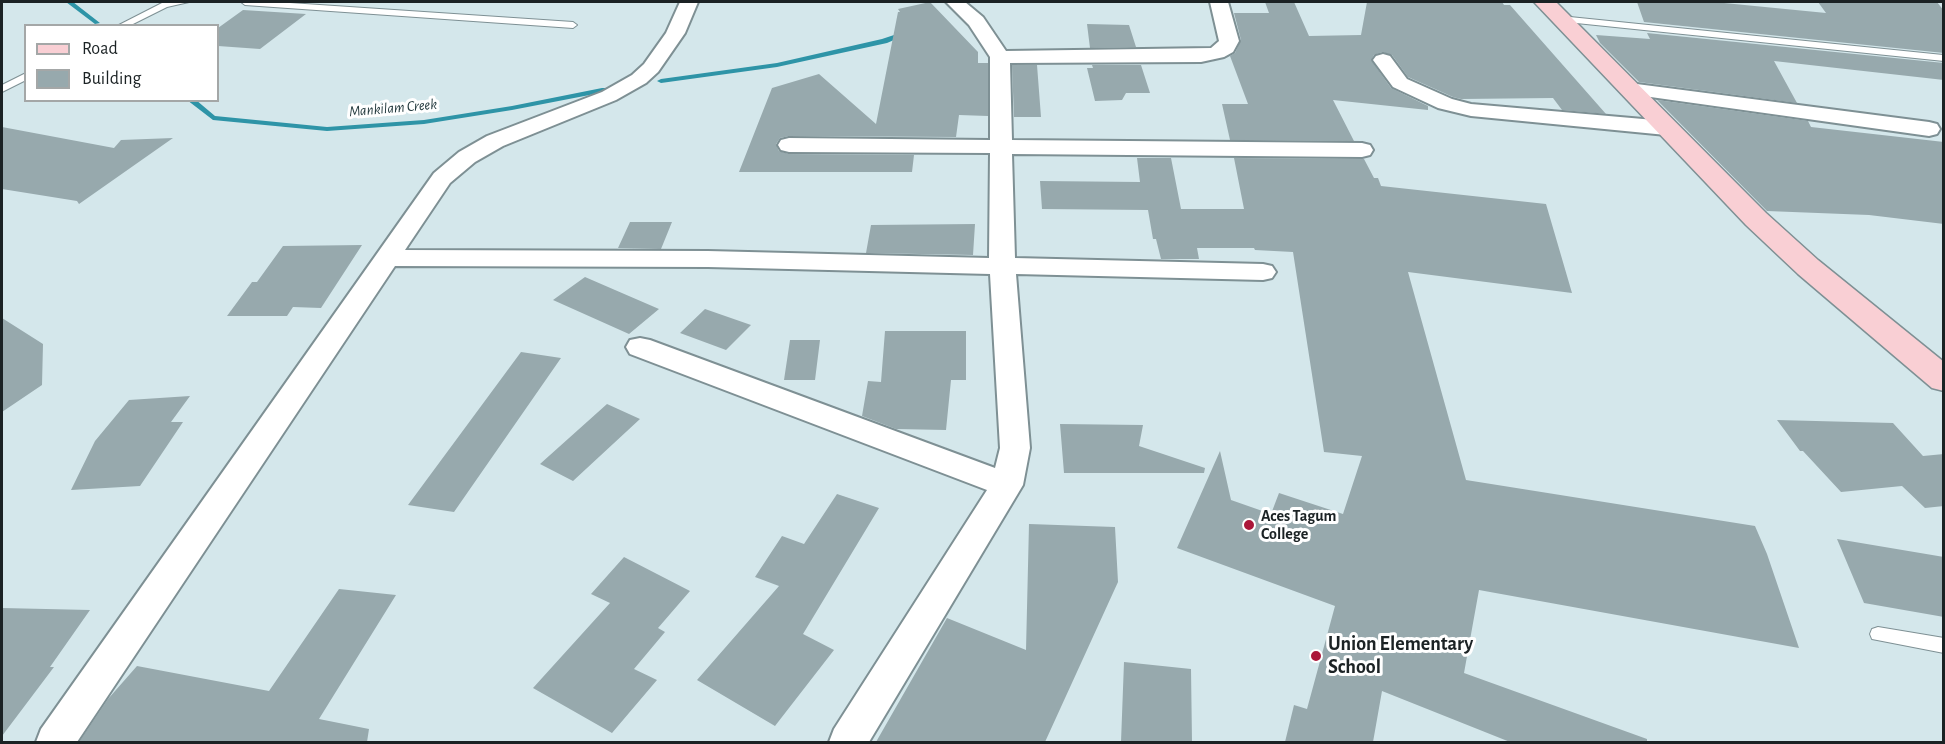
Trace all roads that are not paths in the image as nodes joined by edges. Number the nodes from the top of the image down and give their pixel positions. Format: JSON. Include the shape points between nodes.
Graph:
{"nodes":[{"id":1,"x":185,"y":2,"type":"edge"},
{"id":2,"x":245,"y":2,"type":"edge"},
{"id":3,"x":689,"y":2,"type":"edge"},
{"id":4,"x":955,"y":2,"type":"edge"},
{"id":5,"x":1219,"y":2,"type":"edge"},
{"id":6,"x":1552,"y":10,"type":"edge"},
{"id":7,"x":125,"y":24,"type":"edge"},
{"id":8,"x":573,"y":25,"type":"dead end"},
{"id":9,"x":1000,"y":57,"type":"junction"},
{"id":10,"x":1943,"y":58,"type":"edge"},
{"id":11,"x":1383,"y":60,"type":"dead end"},
{"id":12,"x":24,"y":77,"type":"edge"},
{"id":13,"x":2,"y":89,"type":"edge"},
{"id":14,"x":1629,"y":89,"type":"junction"},
{"id":15,"x":1666,"y":128,"type":"junction"},
{"id":16,"x":1929,"y":129,"type":"dead end"},
{"id":17,"x":789,"y":145,"type":"dead end"},
{"id":18,"x":1001,"y":145,"type":"junction"},
{"id":19,"x":1362,"y":150,"type":"dead end"},
{"id":20,"x":387,"y":258,"type":"junction"},
{"id":21,"x":1002,"y":265,"type":"junction"},
{"id":22,"x":1263,"y":272,"type":"dead end"},
{"id":23,"x":640,"y":347,"type":"dead end"},
{"id":24,"x":1944,"y":380,"type":"edge"},
{"id":25,"x":1007,"y":484,"type":"junction"},
{"id":26,"x":1878,"y":634,"type":"dead end"},
{"id":27,"x":1944,"y":646,"type":"edge"},
{"id":28,"x":55,"y":742,"type":"edge"},
{"id":29,"x":848,"y":742,"type":"edge"}],
"edges":[{"from":1,"to":7,"type":"lane","via":[[165,5]]},
{"from":2,"to":8,"type":"lane"},
{"from":3,"to":20,"type":"street","via":[[675,33],[639,79],[609,96],[495,141],[466,157],[442,178]]},
{"from":4,"to":9,"type":"street","via":[[976,21]]},
{"from":5,"to":9,"type":"street","via":[[1229,41],[1217,53]]},
{"from":6,"to":10,"type":"lane"},
{"from":6,"to":14,"type":"street"},
{"from":9,"to":18,"type":"street"},
{"from":11,"to":15,"type":"street","via":[[1400,83],[1445,104],[1471,110]]},
{"from":12,"to":13,"type":"lane"},
{"from":14,"to":15,"type":"street"},
{"from":14,"to":16,"type":"street"},
{"from":15,"to":24,"type":"street","via":[[1808,267]]},
{"from":17,"to":18,"type":"street"},
{"from":18,"to":19,"type":"street"},
{"from":18,"to":21,"type":"street"},
{"from":20,"to":21,"type":"street"},
{"from":20,"to":28,"type":"street"},
{"from":21,"to":22,"type":"street"},
{"from":21,"to":25,"type":"street","via":[[1015,448]]},
{"from":23,"to":25,"type":"street"},
{"from":25,"to":29,"type":"street"},
{"from":26,"to":27,"type":"lane"}]}
